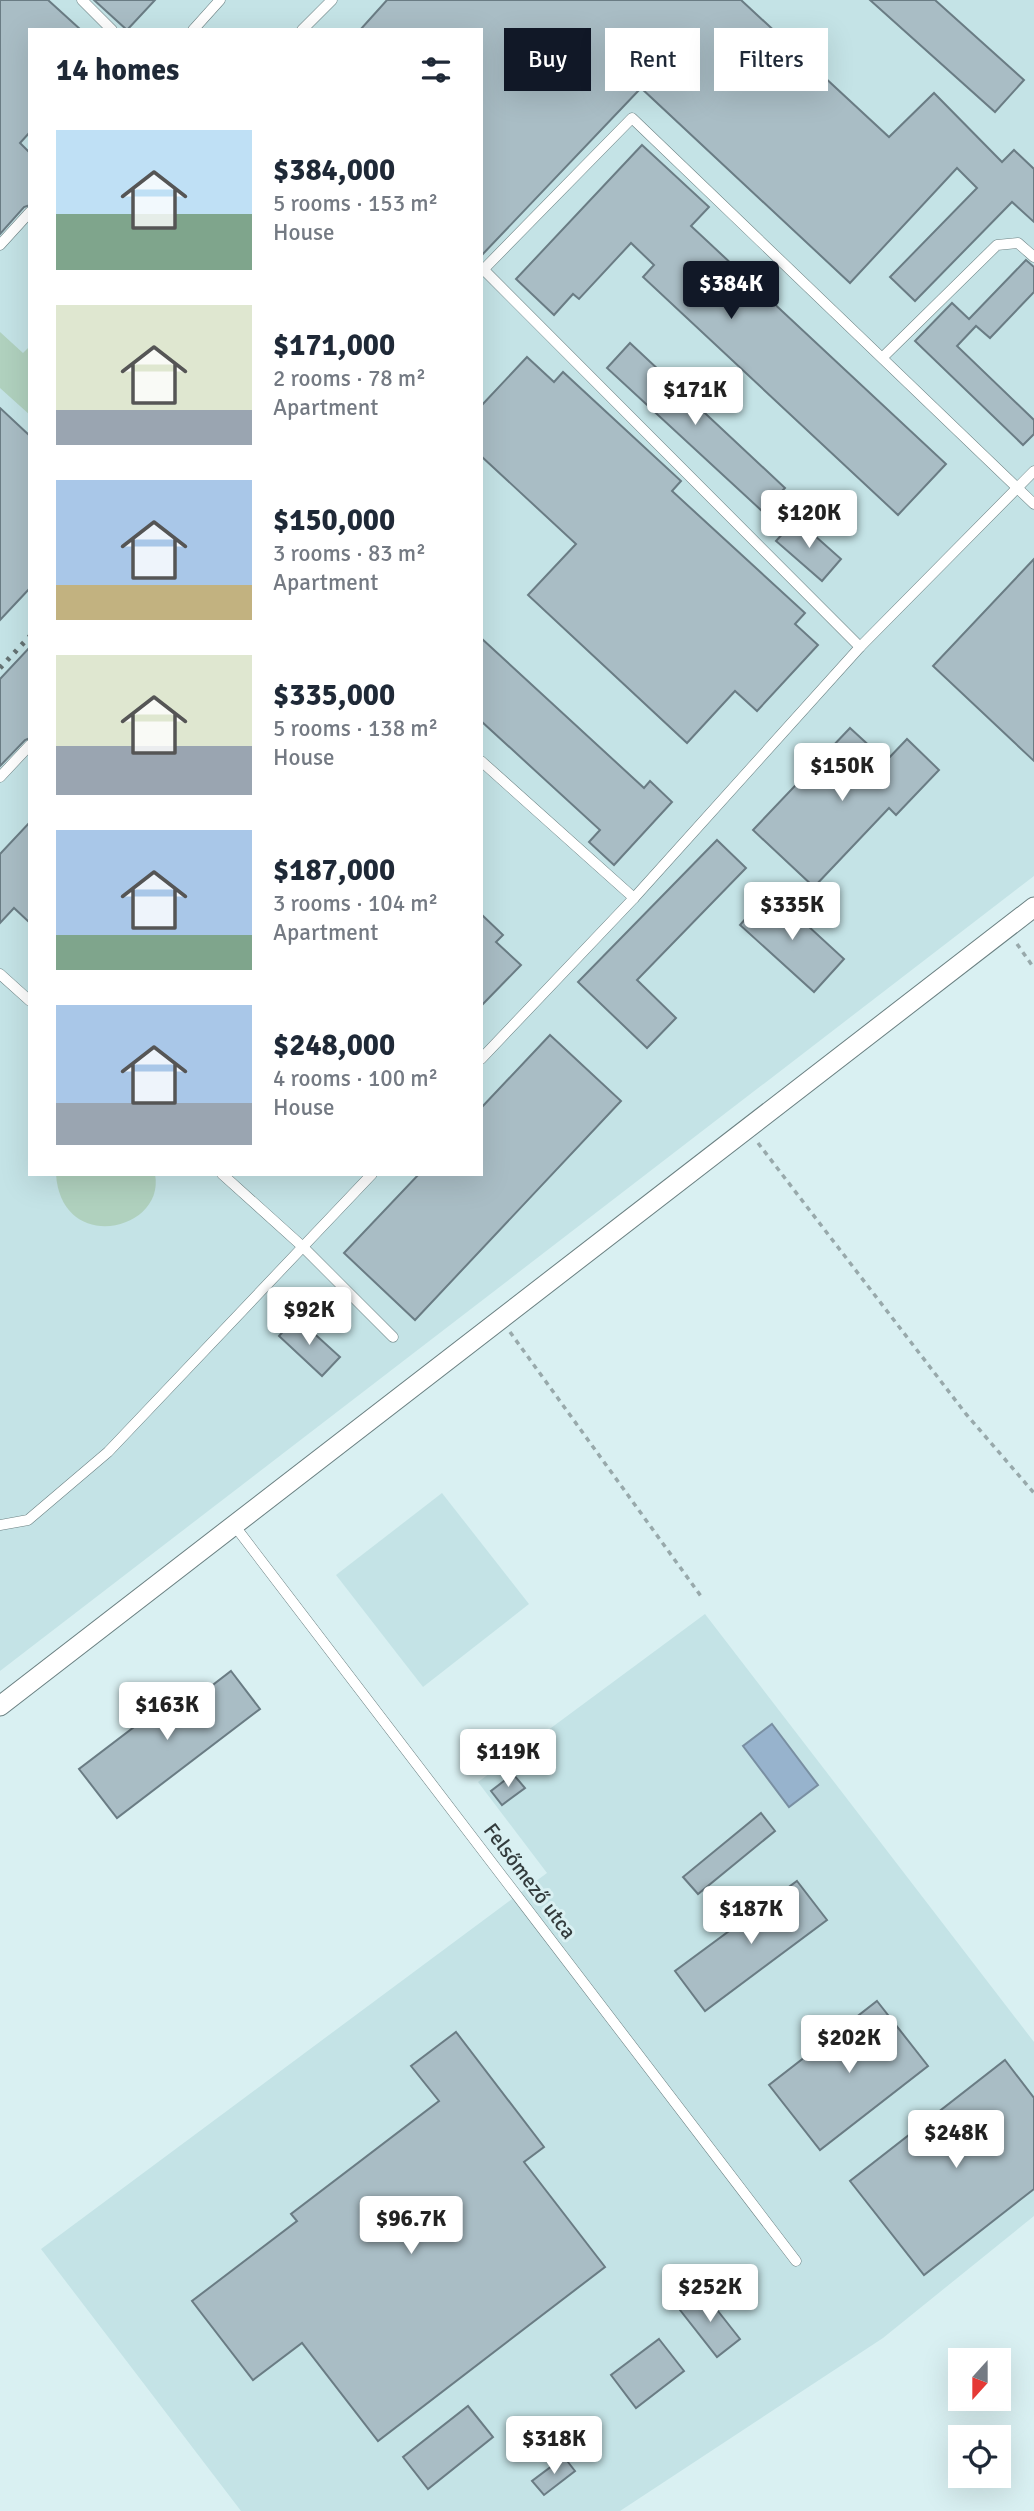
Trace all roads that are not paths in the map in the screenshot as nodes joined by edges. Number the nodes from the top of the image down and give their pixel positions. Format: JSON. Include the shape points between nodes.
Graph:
{"nodes":[{"id":1,"x":82,"y":0,"type":"edge"},
{"id":2,"x":220,"y":0,"type":"edge"},
{"id":3,"x":332,"y":0,"type":"edge"},
{"id":4,"x":110,"y":28,"type":"edge"},
{"id":5,"x":196,"y":28,"type":"edge"},
{"id":6,"x":304,"y":28,"type":"edge"},
{"id":7,"x":28,"y":214,"type":"edge"},
{"id":8,"x":0,"y":245,"type":"edge"},
{"id":9,"x":1034,"y":257,"type":"edge"},
{"id":10,"x":483,"y":271,"type":"edge"},
{"id":11,"x":883,"y":357,"type":"junction"},
{"id":12,"x":1034,"y":471,"type":"edge"},
{"id":13,"x":1017,"y":488,"type":"junction"},
{"id":14,"x":1034,"y":504,"type":"edge"},
{"id":15,"x":860,"y":647,"type":"junction"},
{"id":16,"x":28,"y":747,"type":"edge"},
{"id":17,"x":483,"y":763,"type":"edge"},
{"id":18,"x":0,"y":778,"type":"edge"},
{"id":19,"x":634,"y":898,"type":"junction"},
{"id":20,"x":1034,"y":907,"type":"edge"},
{"id":21,"x":0,"y":974,"type":"edge"},
{"id":22,"x":28,"y":999,"type":"edge"},
{"id":23,"x":483,"y":1057,"type":"edge"},
{"id":24,"x":224,"y":1176,"type":"edge"},
{"id":25,"x":370,"y":1176,"type":"edge"},
{"id":26,"x":303,"y":1247,"type":"junction"},
{"id":27,"x":393,"y":1337,"type":"dead end"},
{"id":28,"x":0,"y":1525,"type":"edge"},
{"id":29,"x":234,"y":1525,"type":"junction"},
{"id":30,"x":0,"y":1706,"type":"edge"},
{"id":31,"x":796,"y":2261,"type":"dead end"}],
"edges":[{"from":1,"to":4,"type":"lane"},
{"from":2,"to":5,"type":"lane"},
{"from":3,"to":6,"type":"lane"},
{"from":7,"to":8,"type":"lane"},
{"from":9,"to":11,"type":"lane","via":[[1018,243],[997,245]]},
{"from":10,"to":11,"type":"lane","via":[[632,118]]},
{"from":10,"to":15,"type":"lane"},
{"from":11,"to":13,"type":"lane"},
{"from":12,"to":13,"type":"lane"},
{"from":13,"to":14,"type":"lane"},
{"from":13,"to":15,"type":"lane"},
{"from":15,"to":19,"type":"lane"},
{"from":16,"to":18,"type":"lane"},
{"from":17,"to":19,"type":"lane"},
{"from":19,"to":23,"type":"lane"},
{"from":20,"to":29,"type":"street"},
{"from":21,"to":22,"type":"lane"},
{"from":24,"to":26,"type":"lane"},
{"from":25,"to":26,"type":"lane"},
{"from":26,"to":27,"type":"lane"},
{"from":26,"to":28,"type":"lane","via":[[108,1452],[28,1520]]},
{"from":29,"to":30,"type":"street"},
{"from":29,"to":31,"type":"lane","name":"Felsőmező utca"}]}
